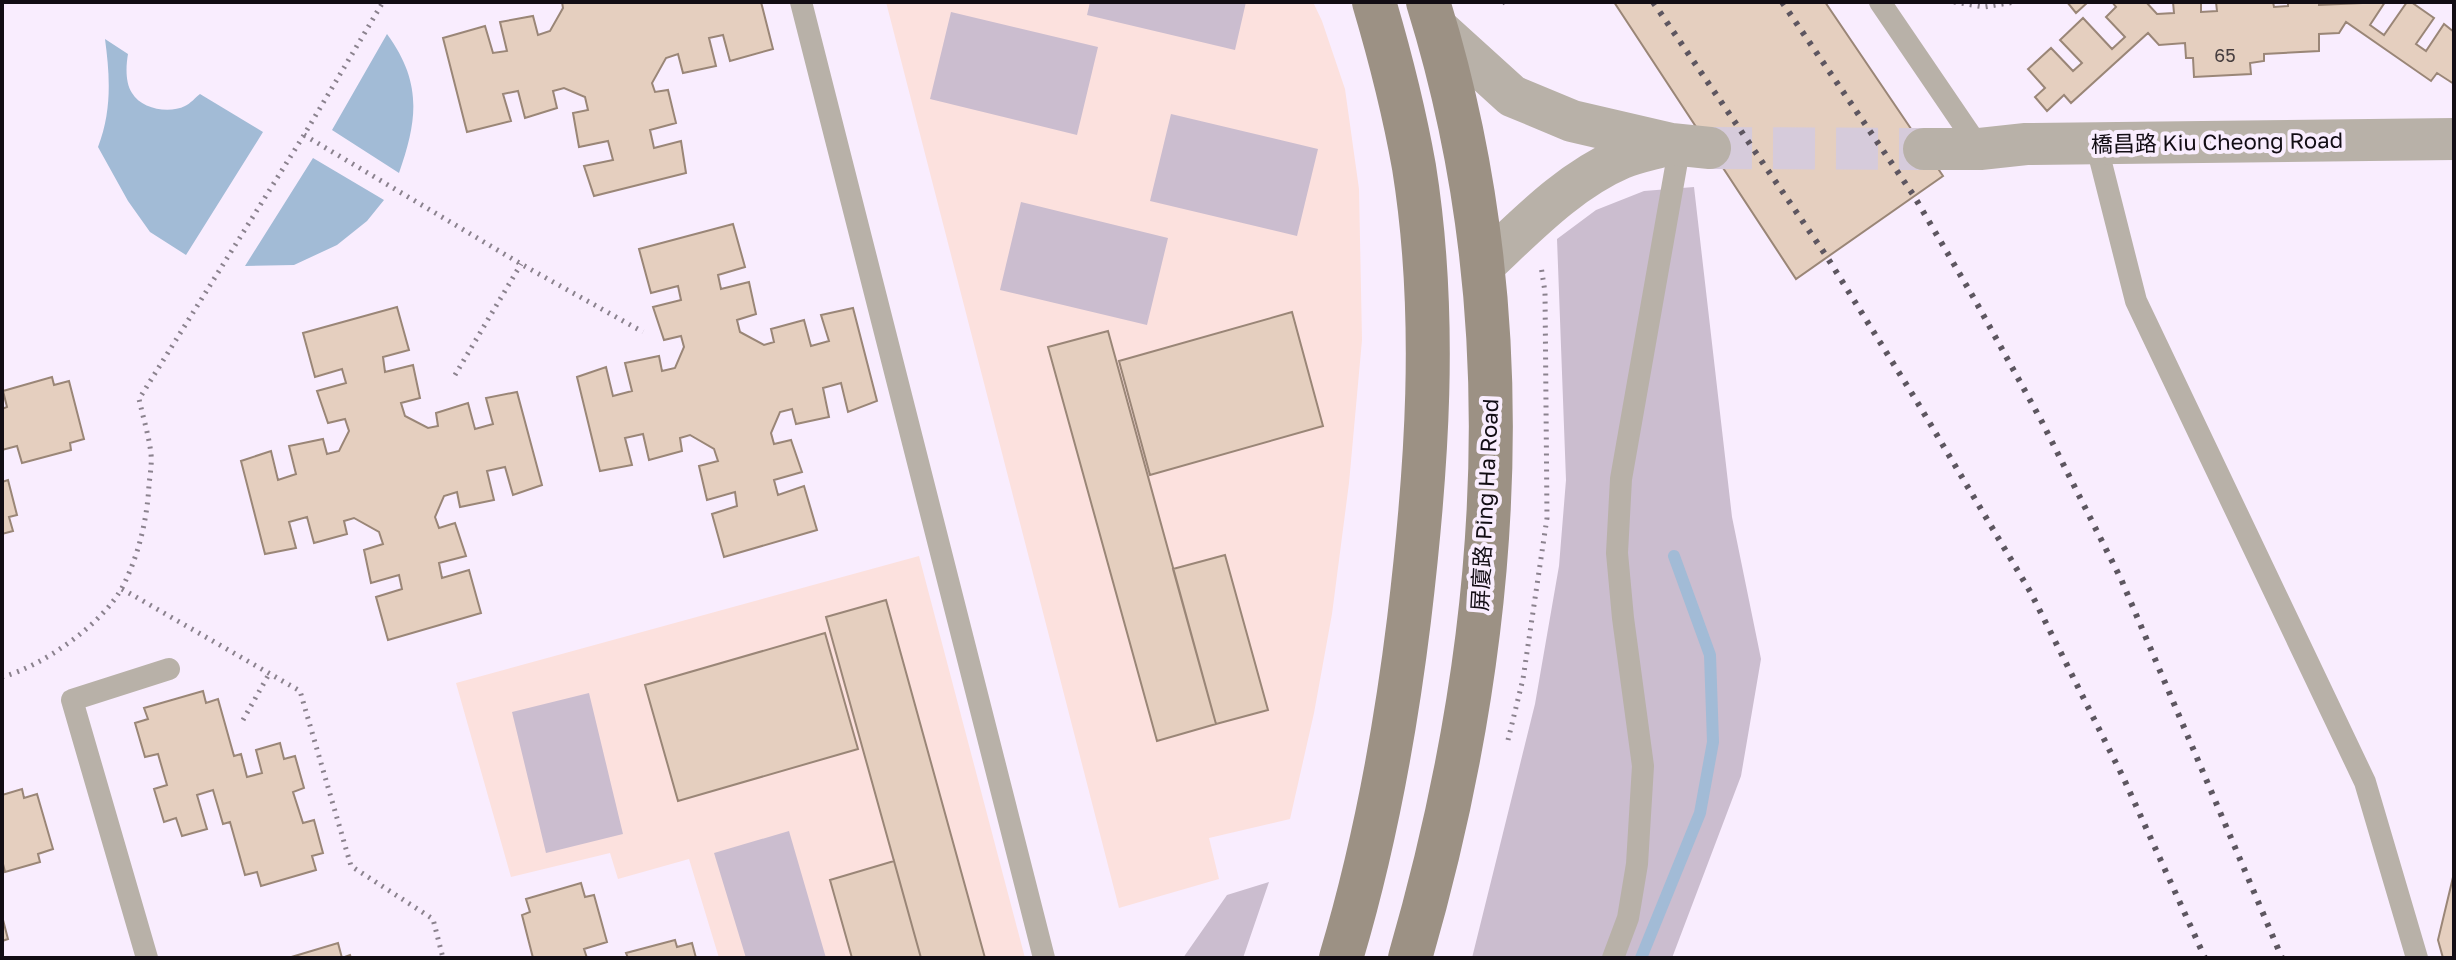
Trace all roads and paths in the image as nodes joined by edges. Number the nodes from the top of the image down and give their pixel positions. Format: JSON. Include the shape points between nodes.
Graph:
{"nodes":[{"id":1,"x":383,"y":2,"type":"edge"},
{"id":2,"x":801,"y":2,"type":"edge"},
{"id":3,"x":1374,"y":2,"type":"edge"},
{"id":4,"x":1880,"y":2,"type":"edge"},
{"id":5,"x":1954,"y":2,"type":"edge"},
{"id":6,"x":2015,"y":2,"type":"edge"},
{"id":7,"x":1432,"y":14,"type":"edge"},
{"id":8,"x":304,"y":135,"type":"junction"},
{"id":9,"x":2454,"y":139,"type":"edge"},
{"id":10,"x":2096,"y":143,"type":"junction"},
{"id":11,"x":1687,"y":145,"type":"junction"},
{"id":12,"x":1924,"y":149,"type":"tunnel mouth"},
{"id":13,"x":1980,"y":149,"type":"junction"},
{"id":14,"x":521,"y":264,"type":"junction"},
{"id":15,"x":1483,"y":266,"type":"junction"},
{"id":16,"x":643,"y":332,"type":"dead end"},
{"id":17,"x":455,"y":375,"type":"dead end"},
{"id":18,"x":122,"y":589,"type":"junction"},
{"id":19,"x":169,"y":669,"type":"dead end"},
{"id":20,"x":269,"y":674,"type":"junction"},
{"id":21,"x":2,"y":677,"type":"edge"},
{"id":22,"x":243,"y":720,"type":"dead end"},
{"id":23,"x":147,"y":958,"type":"edge"},
{"id":24,"x":443,"y":958,"type":"edge"},
{"id":25,"x":1044,"y":958,"type":"edge"},
{"id":26,"x":1341,"y":958,"type":"edge"},
{"id":27,"x":1410,"y":958,"type":"edge"},
{"id":28,"x":1613,"y":958,"type":"edge"},
{"id":29,"x":2417,"y":958,"type":"edge"}],
"edges":[{"from":1,"to":8,"type":"path"},
{"from":2,"to":25,"type":"lane"},
{"from":3,"to":26,"type":"main road","via":[[1403,109],[1416,185],[1426,284],[1427,406],[1401,682],[1369,853]]},
{"from":4,"to":13,"type":"lane"},
{"from":5,"to":6,"type":"path","via":[[1984,7]]},
{"from":7,"to":11,"type":"street","via":[[1512,96],[1572,121]]},
{"from":7,"to":15,"type":"main road","name":"屏廈路 Ping Ha Road","via":[[1459,113]]},
{"from":8,"to":14,"type":"path"},
{"from":8,"to":18,"type":"path","via":[[139,399],[151,455],[148,512]]},
{"from":9,"to":10,"type":"street","name":"橋昌路 Kiu Cheong Road"},
{"from":10,"to":13,"type":"street","name":"橋昌路 Kiu Cheong Road"},
{"from":10,"to":29,"type":"lane","via":[[2136,301],[2365,782]]},
{"from":11,"to":15,"type":"street","via":[[1622,158],[1584,179]]},
{"from":11,"to":28,"type":"lane","via":[[1621,479],[1617,553],[1643,766],[1637,864],[1628,918]]},
{"from":12,"to":13,"type":"street","name":"橋昌路 Kiu Cheong Road"},
{"from":14,"to":16,"type":"path"},
{"from":14,"to":17,"type":"path"},
{"from":15,"to":27,"type":"main road","name":"屏廈路 Ping Ha Road","via":[[1492,404],[1488,544],[1459,760]]},
{"from":18,"to":20,"type":"path"},
{"from":18,"to":21,"type":"path","via":[[55,653],[25,671]]},
{"from":19,"to":23,"type":"lane","via":[[72,700]]},
{"from":20,"to":22,"type":"path"},
{"from":20,"to":24,"type":"path","via":[[300,691],[351,866],[433,919]]}]}
